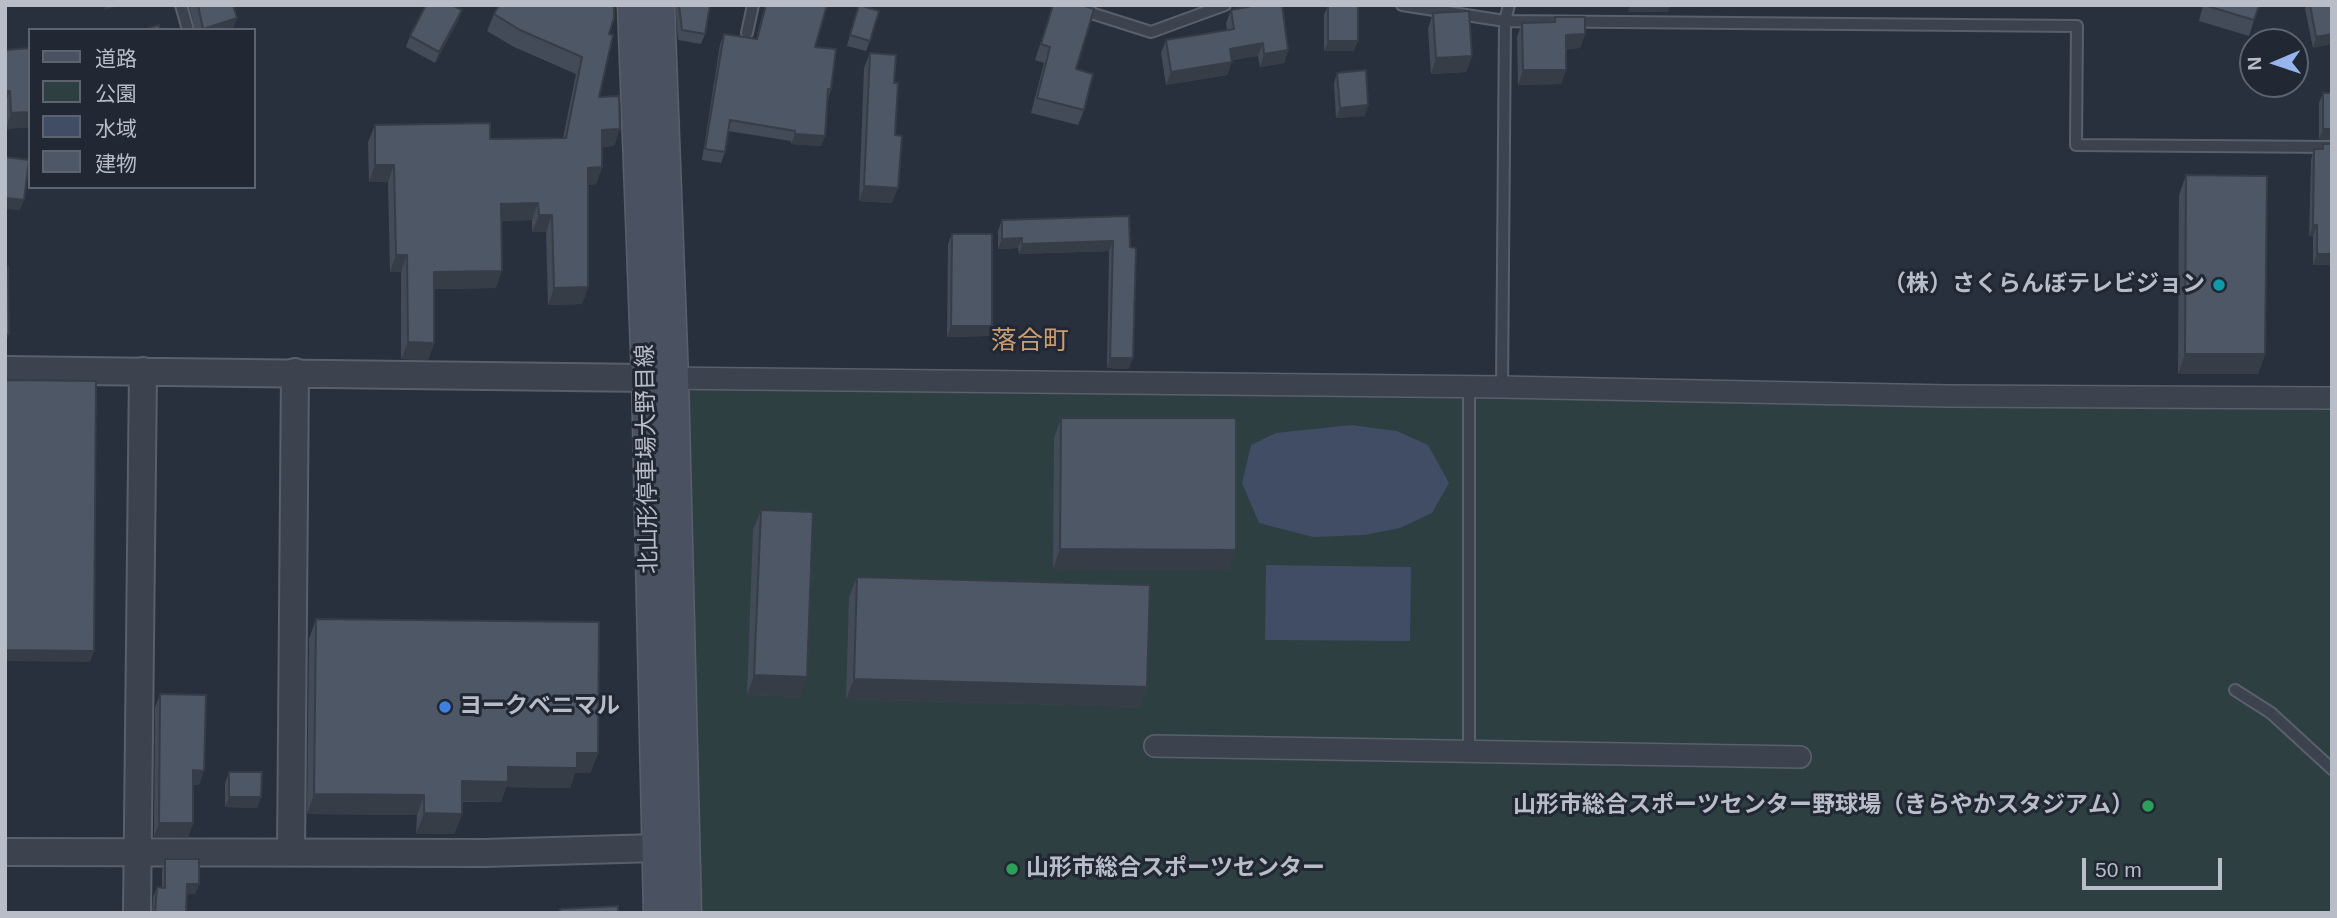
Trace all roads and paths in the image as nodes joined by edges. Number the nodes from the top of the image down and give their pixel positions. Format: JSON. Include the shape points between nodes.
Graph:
{"nodes":[{"id":1,"x":181,"y":5,"type":"edge"},
{"id":2,"x":633,"y":5,"type":"edge"},
{"id":3,"x":659,"y":5,"type":"edge"},
{"id":4,"x":753,"y":5,"type":"edge"},
{"id":5,"x":1066,"y":5,"type":"edge"},
{"id":6,"x":1225,"y":5,"type":"edge"},
{"id":7,"x":1402,"y":5,"type":"edge"},
{"id":8,"x":1509,"y":5,"type":"edge"},
{"id":9,"x":1505,"y":20,"type":"junction"},
{"id":10,"x":187,"y":28,"type":"edge"},
{"id":11,"x":747,"y":33,"type":"dead end"},
{"id":12,"x":2332,"y":147,"type":"edge"},
{"id":13,"x":5,"y":370,"type":"edge"},
{"id":14,"x":143,"y":371,"type":"junction"},
{"id":15,"x":295,"y":372,"type":"junction"},
{"id":16,"x":660,"y":378,"type":"junction"},
{"id":17,"x":1469,"y":386,"type":"junction"},
{"id":18,"x":1502,"y":387,"type":"junction"},
{"id":19,"x":2332,"y":398,"type":"edge"},
{"id":20,"x":2235,"y":690,"type":"dead end"},
{"id":21,"x":1155,"y":746,"type":"dead end"},
{"id":22,"x":1469,"y":751,"type":"junction"},
{"id":23,"x":1800,"y":757,"type":"dead end"},
{"id":24,"x":2332,"y":769,"type":"edge"},
{"id":25,"x":656,"y":848,"type":"junction"},
{"id":26,"x":5,"y":852,"type":"edge"},
{"id":27,"x":291,"y":852,"type":"junction"},
{"id":28,"x":137,"y":853,"type":"junction"},
{"id":29,"x":137,"y":913,"type":"edge"},
{"id":30,"x":659,"y":913,"type":"edge"},
{"id":31,"x":686,"y":913,"type":"edge"}],
"edges":[{"from":1,"to":10,"type":"lane"},
{"from":2,"to":16,"type":"main road","name":"北山形停車場大野目線"},
{"from":3,"to":16,"type":"main road","name":"北山形停車場大野目線"},
{"from":4,"to":11,"type":"lane"},
{"from":5,"to":6,"type":"lane","via":[[1151,32]]},
{"from":7,"to":9,"type":"lane"},
{"from":8,"to":9,"type":"lane"},
{"from":9,"to":12,"type":"lane","via":[[2077,26],[2076,145]]},
{"from":9,"to":18,"type":"lane"},
{"from":13,"to":14,"type":"street"},
{"from":14,"to":15,"type":"street"},
{"from":14,"to":28,"type":"street"},
{"from":15,"to":16,"type":"street"},
{"from":15,"to":27,"type":"street"},
{"from":16,"to":17,"type":"street"},
{"from":16,"to":25,"type":"main road","name":"北山形停車場大野目線"},
{"from":16,"to":31,"type":"main road","name":"北山形停車場大野目線"},
{"from":17,"to":18,"type":"street"},
{"from":17,"to":22,"type":"lane"},
{"from":18,"to":19,"type":"street"},
{"from":20,"to":24,"type":"lane","via":[[2272,713]]},
{"from":21,"to":22,"type":"street"},
{"from":22,"to":23,"type":"street"},
{"from":25,"to":27,"type":"street"},
{"from":25,"to":30,"type":"main road","name":"北山形停車場大野目線"},
{"from":26,"to":28,"type":"street"},
{"from":27,"to":28,"type":"street"},
{"from":28,"to":29,"type":"street"}]}
